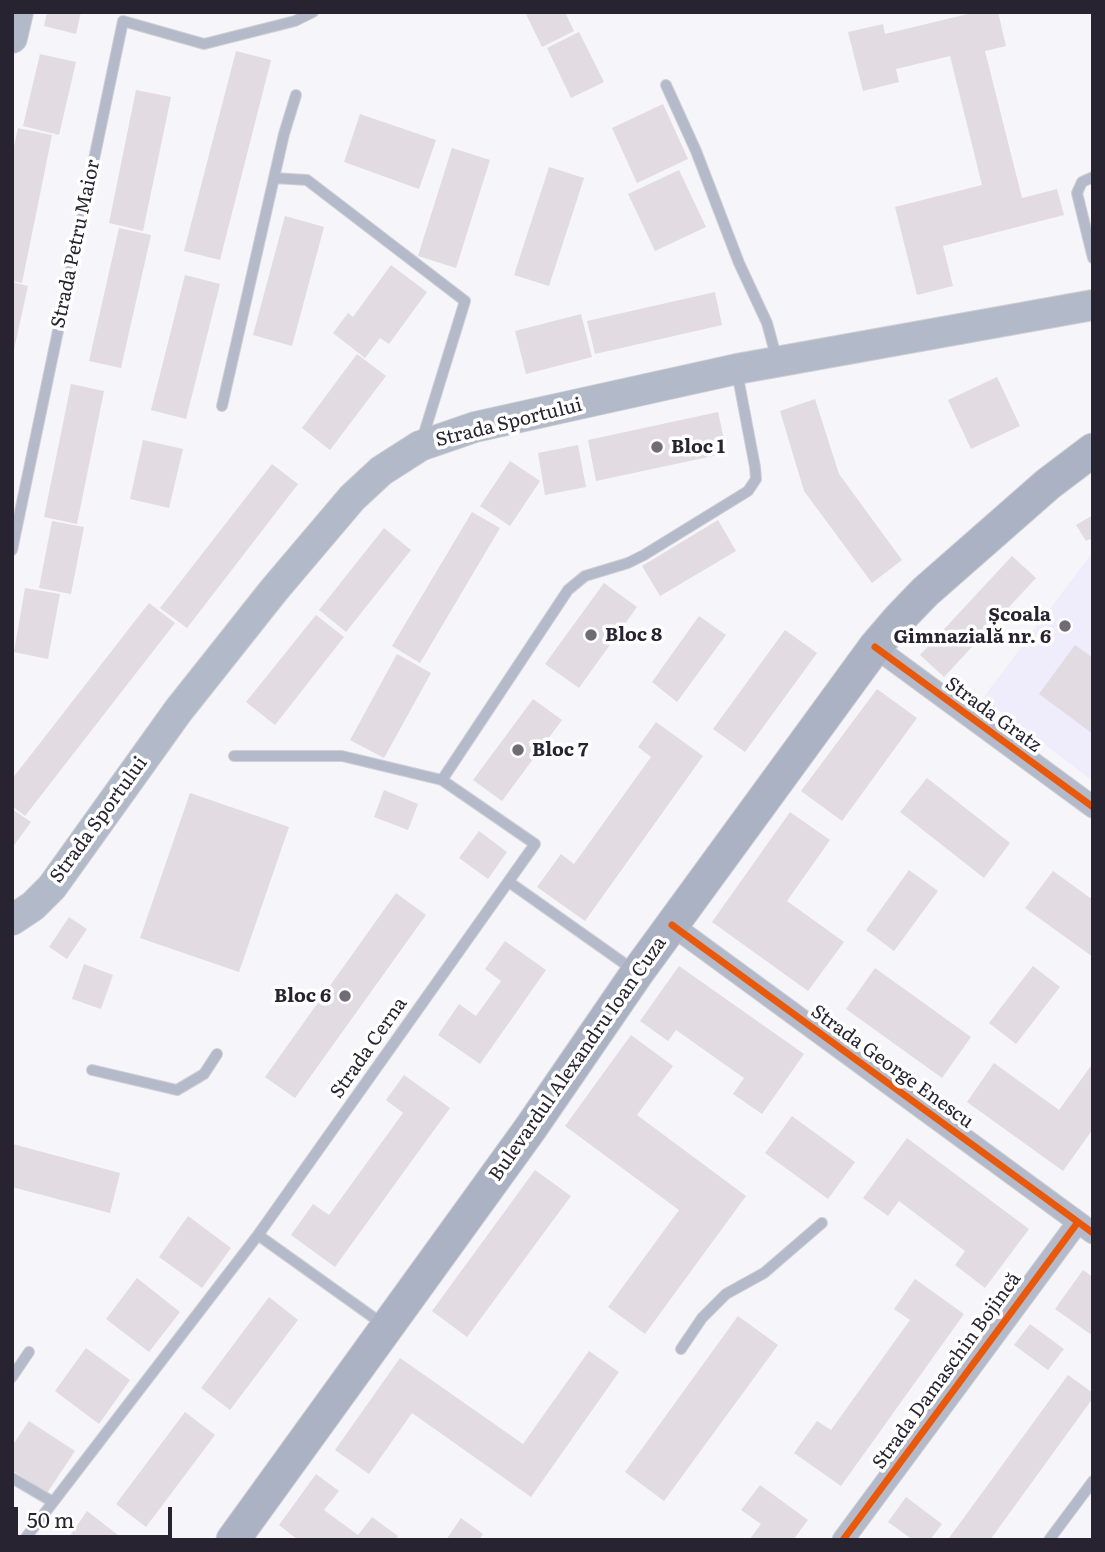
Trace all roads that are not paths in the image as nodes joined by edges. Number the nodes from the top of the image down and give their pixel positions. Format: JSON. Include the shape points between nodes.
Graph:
{"nodes":[{"id":1,"x":18,"y":12,"type":"edge"},
{"id":2,"x":313,"y":12,"type":"edge"},
{"id":3,"x":12,"y":38,"type":"edge"},
{"id":4,"x":666,"y":85,"type":"dead end"},
{"id":5,"x":296,"y":95,"type":"dead end"},
{"id":6,"x":1093,"y":177,"type":"edge"},
{"id":7,"x":274,"y":178,"type":"junction"},
{"id":8,"x":1093,"y":258,"type":"edge"},
{"id":9,"x":1093,"y":305,"type":"edge"},
{"id":10,"x":778,"y":362,"type":"junction"},
{"id":11,"x":737,"y":369,"type":"junction"},
{"id":12,"x":222,"y":406,"type":"dead end"},
{"id":13,"x":420,"y":446,"type":"junction"},
{"id":14,"x":1093,"y":450,"type":"edge"},
{"id":15,"x":12,"y":550,"type":"edge"},
{"id":16,"x":876,"y":647,"type":"junction"},
{"id":17,"x":234,"y":756,"type":"dead end"},
{"id":18,"x":442,"y":780,"type":"junction"},
{"id":19,"x":1093,"y":807,"type":"edge"},
{"id":20,"x":509,"y":882,"type":"junction"},
{"id":21,"x":12,"y":920,"type":"edge"},
{"id":22,"x":672,"y":925,"type":"junction"},
{"id":23,"x":637,"y":973,"type":"junction"},
{"id":24,"x":217,"y":1054,"type":"dead end"},
{"id":25,"x":92,"y":1070,"type":"dead end"},
{"id":26,"x":822,"y":1223,"type":"dead end"},
{"id":27,"x":1085,"y":1228,"type":"edge"},
{"id":28,"x":258,"y":1235,"type":"junction"},
{"id":29,"x":388,"y":1328,"type":"junction"},
{"id":30,"x":681,"y":1349,"type":"dead end"},
{"id":31,"x":29,"y":1352,"type":"dead end"},
{"id":32,"x":12,"y":1377,"type":"edge"},
{"id":33,"x":12,"y":1478,"type":"edge"},
{"id":34,"x":1093,"y":1481,"type":"edge"},
{"id":35,"x":52,"y":1502,"type":"junction"},
{"id":36,"x":244,"y":1536,"type":"edge"},
{"id":37,"x":24,"y":1540,"type":"edge"},
{"id":38,"x":843,"y":1540,"type":"edge"},
{"id":39,"x":1049,"y":1540,"type":"edge"}],
"edges":[{"from":1,"to":3,"type":"main road"},
{"from":2,"to":15,"type":"lane","name":"Strada Petru Maior","via":[[295,21],[204,44],[123,21]]},
{"from":4,"to":10,"type":"lane","via":[[767,323]]},
{"from":5,"to":7,"type":"lane"},
{"from":6,"to":8,"type":"lane","via":[[1082,182],[1077,193]]},
{"from":7,"to":12,"type":"lane"},
{"from":7,"to":13,"type":"lane","via":[[307,180],[465,301]]},
{"from":9,"to":10,"type":"main road","name":"Strada Sportului"},
{"from":10,"to":11,"type":"main road","name":"Strada Sportului"},
{"from":11,"to":13,"type":"main road","name":"Strada Sportului","via":[[475,428]]},
{"from":11,"to":18,"type":"lane","via":[[755,467],[748,491],[645,555],[586,576],[568,590]]},
{"from":13,"to":21,"type":"main road","name":"Strada Sportului","via":[[381,471],[352,498],[178,711],[52,887]]},
{"from":14,"to":16,"type":"main road","name":"Bulevardul Alexandru Ioan Cuza","via":[[925,593]]},
{"from":16,"to":19,"type":"street","name":"Strada Gratz"},
{"from":16,"to":22,"type":"main road","name":"Bulevardul Alexandru Ioan Cuza"},
{"from":17,"to":18,"type":"lane","via":[[342,756]]},
{"from":18,"to":20,"type":"lane","name":"Strada Cerna","via":[[535,844]]},
{"from":20,"to":23,"type":"lane"},
{"from":20,"to":28,"type":"lane","name":"Strada Cerna"},
{"from":22,"to":23,"type":"main road","name":"Bulevardul Alexandru Ioan Cuza"},
{"from":22,"to":27,"type":"street","name":"Strada George Enescu"},
{"from":23,"to":29,"type":"main road","name":"Bulevardul Alexandru Ioan Cuza"},
{"from":24,"to":25,"type":"lane","via":[[204,1074],[177,1090]]},
{"from":26,"to":30,"type":"lane","via":[[764,1273],[726,1294]]},
{"from":27,"to":38,"type":"street","name":"Strada Damaschin Bojincă"},
{"from":28,"to":29,"type":"lane"},
{"from":28,"to":35,"type":"lane","name":"Strada Cerna"},
{"from":29,"to":36,"type":"main road","name":"Bulevardul Alexandru Ioan Cuza"},
{"from":31,"to":32,"type":"lane"},
{"from":33,"to":35,"type":"lane"},
{"from":34,"to":39,"type":"lane"},
{"from":35,"to":37,"type":"lane","name":"Strada Cerna"}]}
